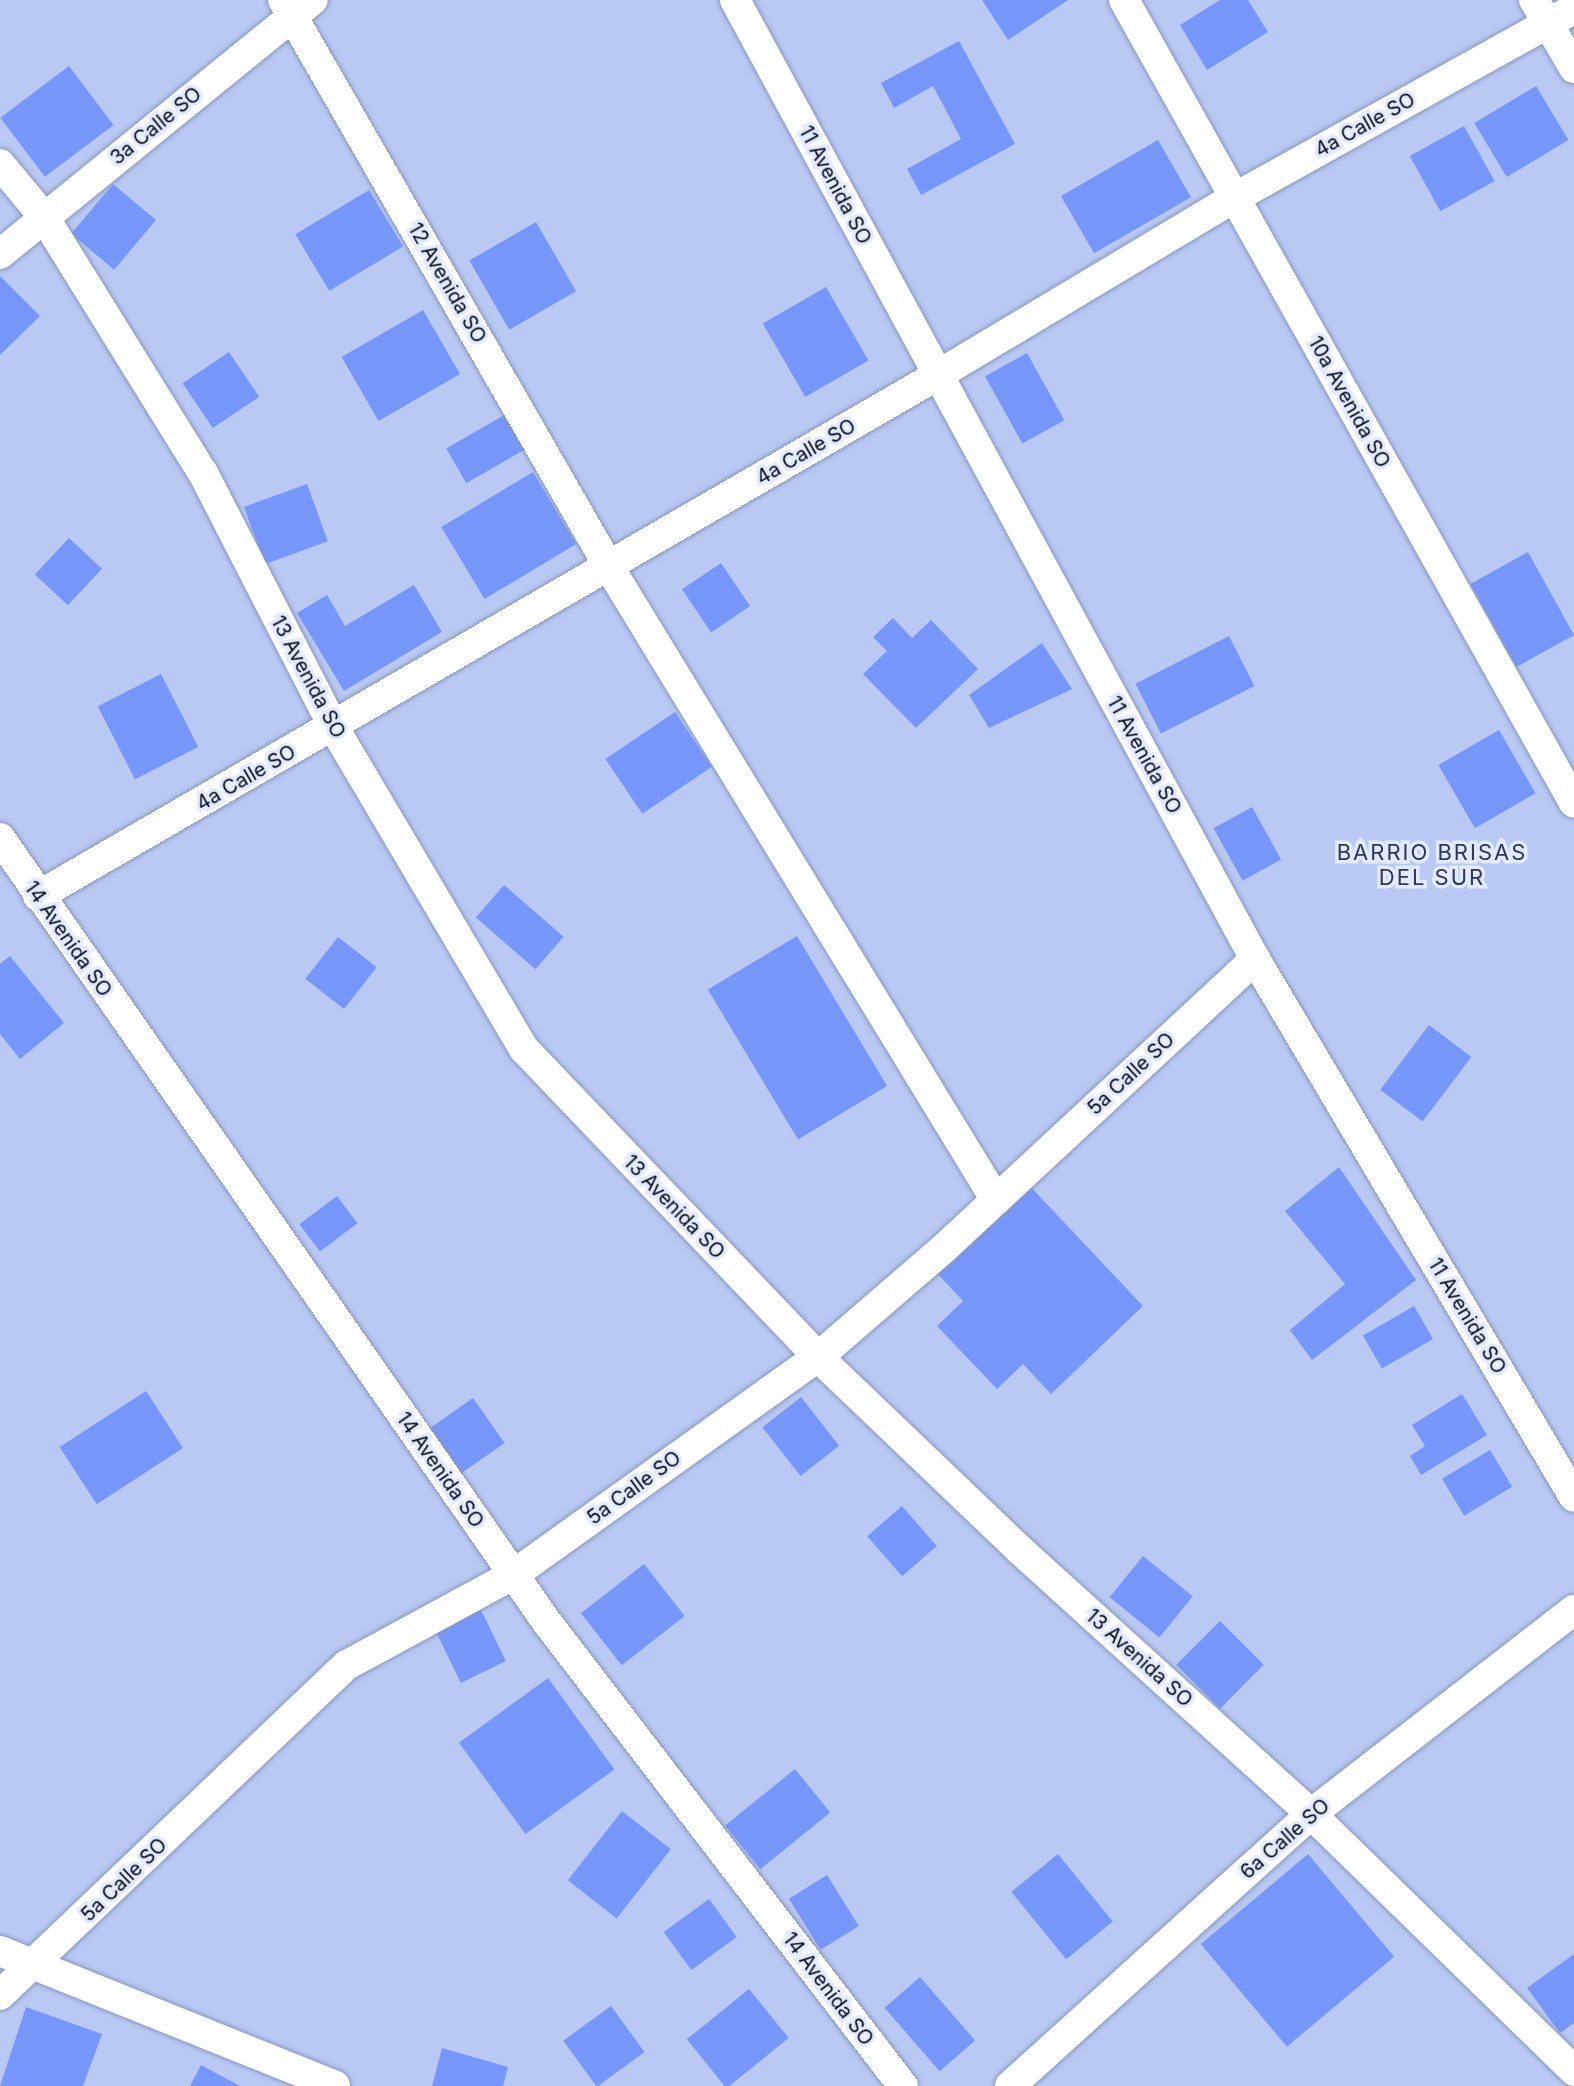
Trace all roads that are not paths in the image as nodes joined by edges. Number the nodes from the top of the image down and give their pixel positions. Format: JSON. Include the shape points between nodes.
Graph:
{"nodes":[{"id":1,"x":735,"y":0,"type":"edge"},
{"id":2,"x":1124,"y":0,"type":"edge"},
{"id":3,"x":296,"y":5,"type":"edge"},
{"id":4,"x":1574,"y":9,"type":"edge"},
{"id":5,"x":1540,"y":12,"type":"edge"},
{"id":6,"x":1574,"y":68,"type":"edge"},
{"id":7,"x":0,"y":164,"type":"edge"},
{"id":8,"x":1234,"y":198,"type":"junction"},
{"id":9,"x":44,"y":217,"type":"junction"},
{"id":10,"x":0,"y":254,"type":"edge"},
{"id":11,"x":938,"y":375,"type":"junction"},
{"id":12,"x":609,"y":567,"type":"junction"},
{"id":13,"x":334,"y":728,"type":"junction"},
{"id":14,"x":1574,"y":803,"type":"edge"},
{"id":15,"x":0,"y":838,"type":"edge"},
{"id":16,"x":38,"y":896,"type":"junction"},
{"id":17,"x":1255,"y":959,"type":"junction"},
{"id":18,"x":996,"y":1200,"type":"junction"},
{"id":19,"x":818,"y":1357,"type":"junction"},
{"id":20,"x":1574,"y":1497,"type":"edge"},
{"id":21,"x":513,"y":1575,"type":"junction"},
{"id":22,"x":1574,"y":1610,"type":"edge"},
{"id":23,"x":1311,"y":1814,"type":"junction"},
{"id":24,"x":0,"y":1951,"type":"edge"},
{"id":25,"x":37,"y":1962,"type":"junction"},
{"id":26,"x":0,"y":1995,"type":"edge"},
{"id":27,"x":1574,"y":2071,"type":"edge"},
{"id":28,"x":335,"y":2086,"type":"edge"},
{"id":29,"x":903,"y":2086,"type":"edge"},
{"id":30,"x":1010,"y":2086,"type":"edge"}],
"edges":[{"from":1,"to":11,"type":"street","name":"11 Avenida SO"},
{"from":2,"to":8,"type":"street","name":"10a Avenida SO"},
{"from":3,"to":9,"type":"street","name":"3a Calle SO"},
{"from":3,"to":12,"type":"street","name":"12 Avenida SO"},
{"from":4,"to":5,"type":"street","name":"4a Calle SO"},
{"from":5,"to":6,"type":"street"},
{"from":5,"to":8,"type":"street","name":"4a Calle SO"},
{"from":7,"to":9,"type":"street","name":"13 Avenida SO"},
{"from":8,"to":11,"type":"street","name":"4a Calle SO"},
{"from":8,"to":14,"type":"street","name":"10a Avenida SO"},
{"from":9,"to":10,"type":"street","name":"3a Calle SO"},
{"from":9,"to":13,"type":"street","name":"13 Avenida SO","via":[[203,473]]},
{"from":11,"to":12,"type":"street","name":"4a Calle SO"},
{"from":11,"to":17,"type":"street","name":"11 Avenida SO"},
{"from":12,"to":13,"type":"street","name":"4a Calle SO"},
{"from":12,"to":18,"type":"street","name":"12 Avenida SO"},
{"from":13,"to":16,"type":"street","name":"4a Calle SO"},
{"from":13,"to":19,"type":"street","name":"13 Avenida SO","via":[[524,1049]]},
{"from":15,"to":16,"type":"street","name":"14 Avenida SO"},
{"from":16,"to":21,"type":"street","name":"14 Avenida SO"},
{"from":17,"to":18,"type":"street","name":"5a Calle SO"},
{"from":17,"to":20,"type":"street","name":"11 Avenida SO"},
{"from":18,"to":19,"type":"street","name":"5a Calle SO"},
{"from":19,"to":21,"type":"street","name":"5a Calle SO"},
{"from":19,"to":23,"type":"street","name":"13 Avenida SO","via":[[1021,1551]]},
{"from":21,"to":25,"type":"street","name":"5a Calle SO","via":[[347,1665]]},
{"from":21,"to":29,"type":"street","name":"14 Avenida SO"},
{"from":22,"to":23,"type":"street","name":"6a Calle SO"},
{"from":23,"to":27,"type":"street","name":"13 Avenida SO"},
{"from":23,"to":30,"type":"street","name":"6a Calle SO"},
{"from":24,"to":25,"type":"street"},
{"from":25,"to":26,"type":"street","name":"5a Calle SO"},
{"from":25,"to":28,"type":"street"}]}
